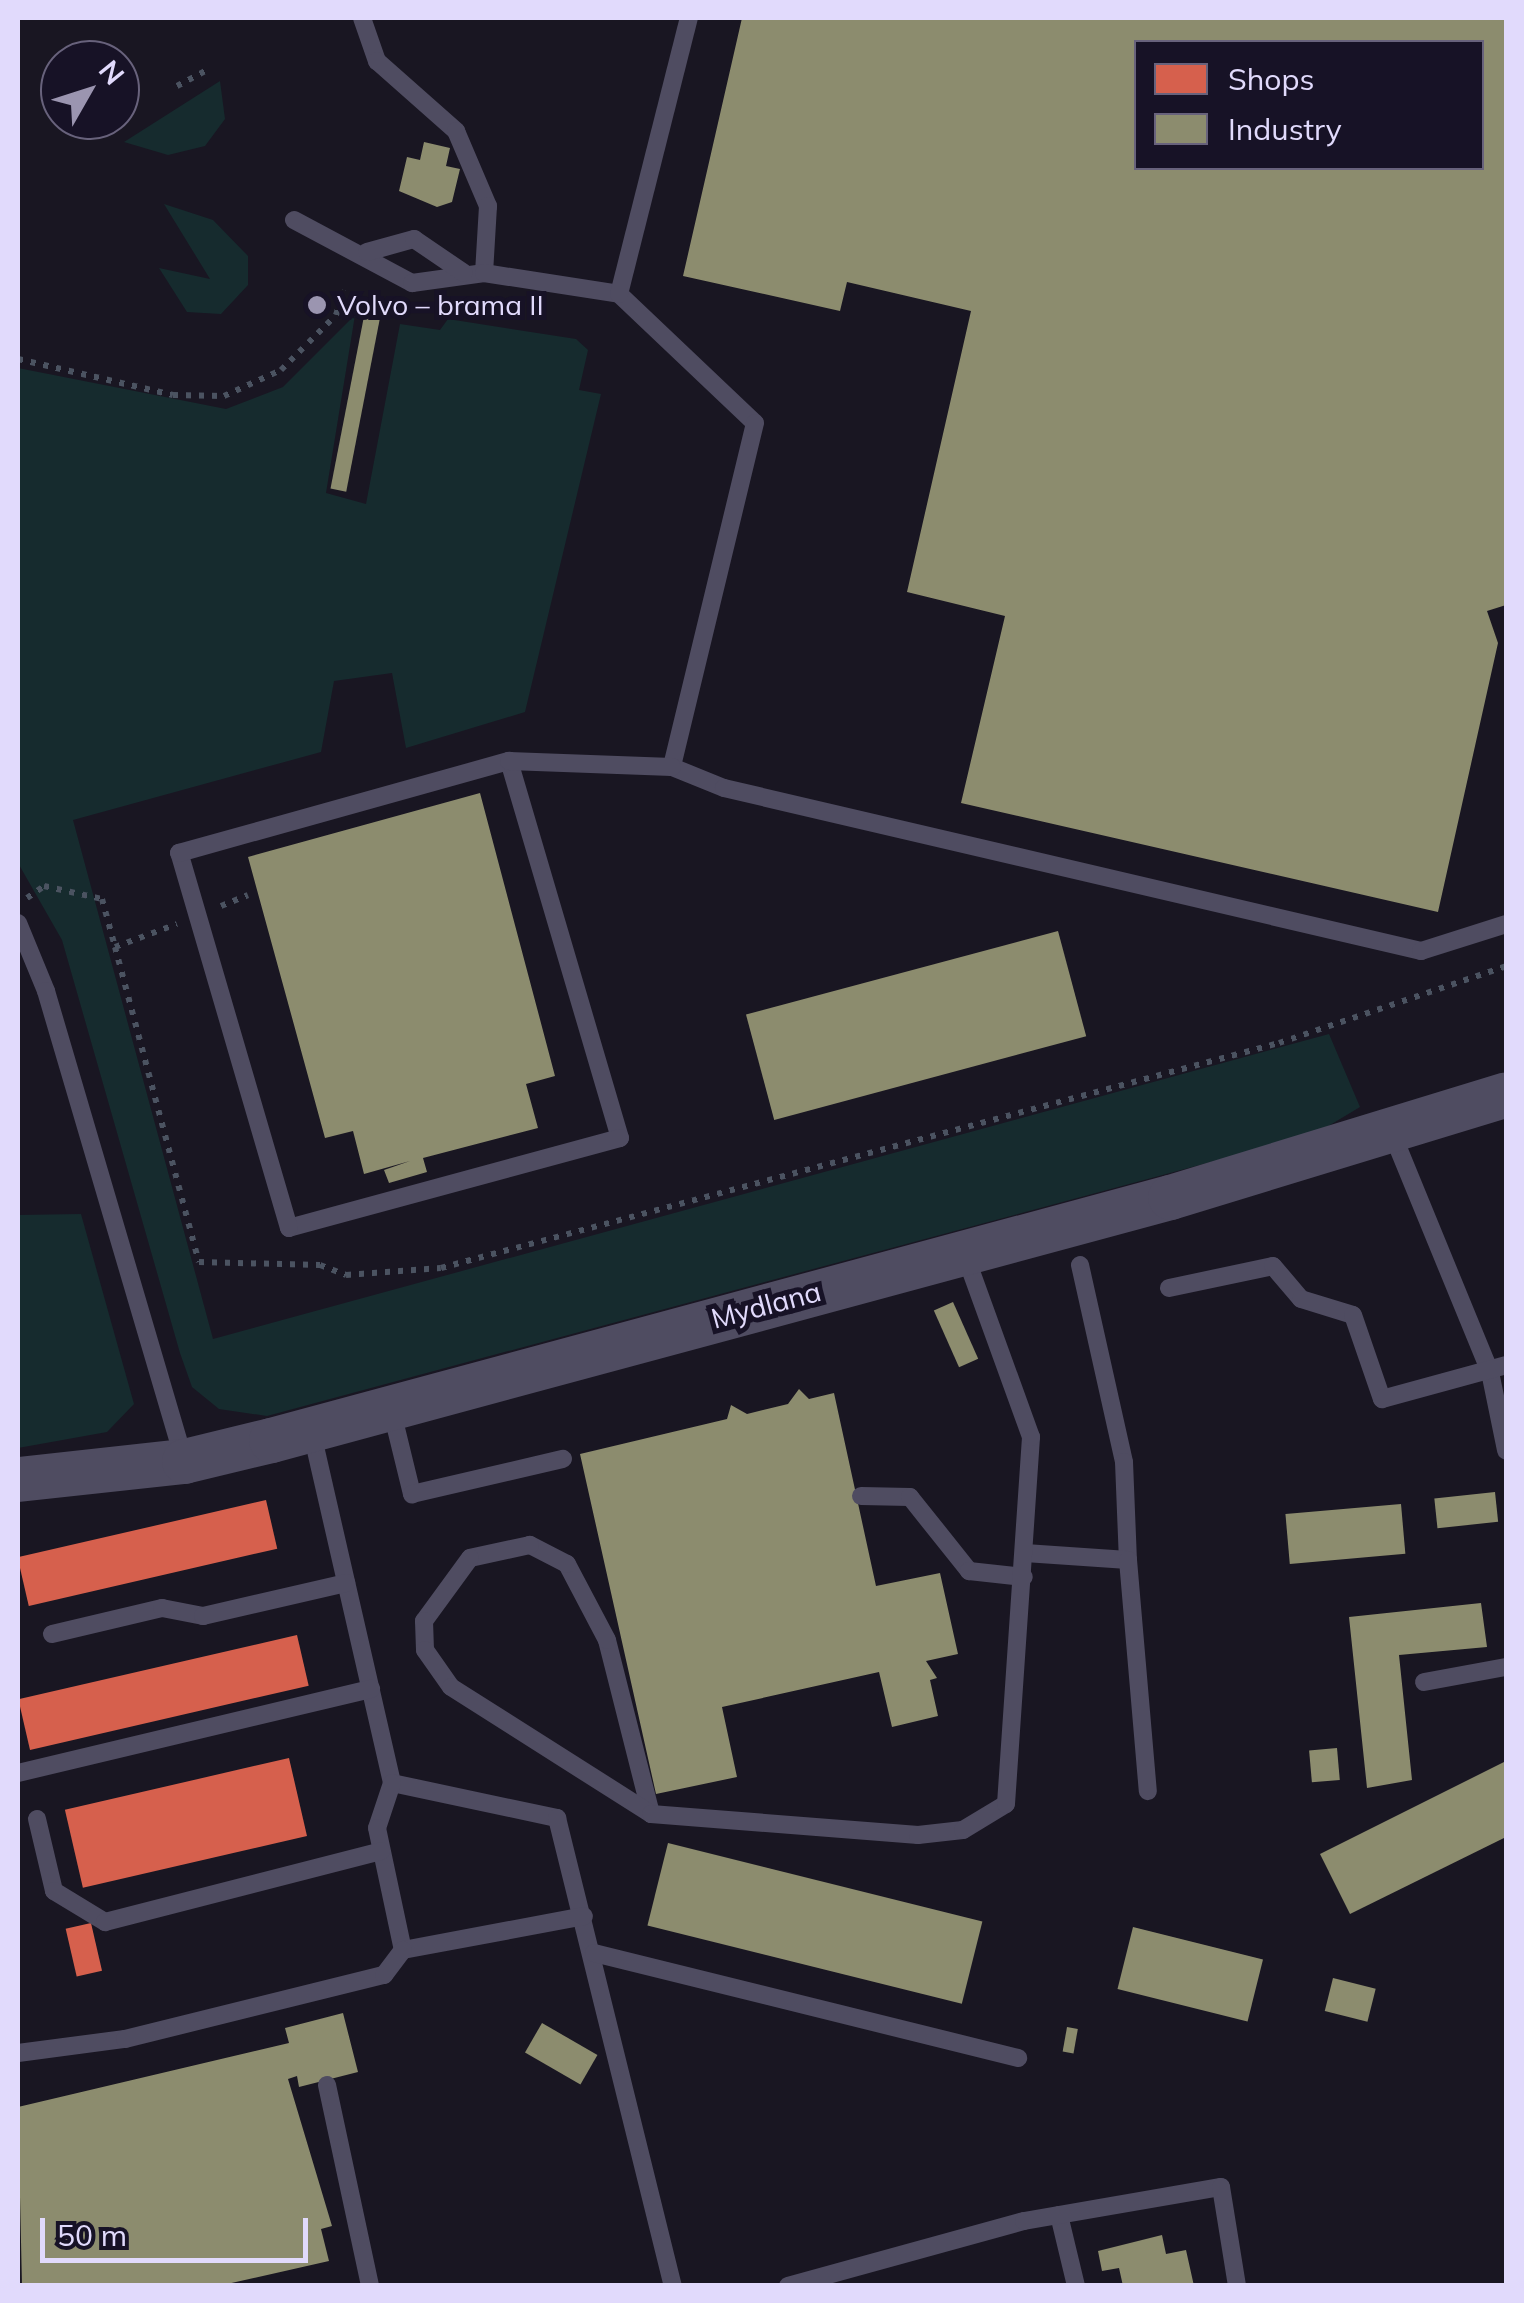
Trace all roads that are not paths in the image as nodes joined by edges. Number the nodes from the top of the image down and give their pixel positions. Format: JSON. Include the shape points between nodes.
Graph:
{"nodes":[{"id":1,"x":362,"y":18,"type":"edge"},
{"id":2,"x":690,"y":18,"type":"edge"},
{"id":3,"x":294,"y":220,"type":"dead end"},
{"id":4,"x":367,"y":252,"type":"junction"},
{"id":5,"x":464,"y":272,"type":"junction"},
{"id":6,"x":484,"y":274,"type":"junction"},
{"id":7,"x":619,"y":294,"type":"junction"},
{"id":8,"x":509,"y":761,"type":"junction"},
{"id":9,"x":672,"y":767,"type":"junction"},
{"id":10,"x":18,"y":923,"type":"edge"},
{"id":11,"x":1506,"y":924,"type":"edge"},
{"id":12,"x":1506,"y":1094,"type":"edge"},
{"id":13,"x":1392,"y":1133,"type":"junction"},
{"id":14,"x":964,"y":1252,"type":"junction"},
{"id":15,"x":1080,"y":1266,"type":"dead end"},
{"id":16,"x":1169,"y":1288,"type":"dead end"},
{"id":17,"x":1498,"y":1368,"type":"edge"},
{"id":18,"x":1506,"y":1390,"type":"edge"},
{"id":19,"x":390,"y":1408,"type":"junction"},
{"id":20,"x":311,"y":1429,"type":"junction"},
{"id":21,"x":1506,"y":1450,"type":"edge"},
{"id":22,"x":563,"y":1459,"type":"dead end"},
{"id":23,"x":184,"y":1461,"type":"junction"},
{"id":24,"x":18,"y":1479,"type":"edge"},
{"id":25,"x":861,"y":1496,"type":"dead end"},
{"id":26,"x":1025,"y":1553,"type":"junction"},
{"id":27,"x":1128,"y":1560,"type":"junction"},
{"id":28,"x":1024,"y":1577,"type":"junction"},
{"id":29,"x":346,"y":1583,"type":"junction"},
{"id":30,"x":52,"y":1634,"type":"dead end"},
{"id":31,"x":1506,"y":1666,"type":"edge"},
{"id":32,"x":1424,"y":1682,"type":"dead end"},
{"id":33,"x":370,"y":1689,"type":"junction"},
{"id":34,"x":18,"y":1772,"type":"edge"},
{"id":35,"x":392,"y":1783,"type":"junction"},
{"id":36,"x":1148,"y":1792,"type":"dead end"},
{"id":37,"x":652,"y":1814,"type":"junction"},
{"id":38,"x":36,"y":1820,"type":"dead end"},
{"id":39,"x":381,"y":1851,"type":"junction"},
{"id":40,"x":584,"y":1916,"type":"junction"},
{"id":41,"x":403,"y":1950,"type":"junction"},
{"id":42,"x":594,"y":1954,"type":"junction"},
{"id":43,"x":18,"y":2052,"type":"edge"},
{"id":44,"x":1018,"y":2058,"type":"dead end"},
{"id":45,"x":328,"y":2085,"type":"dead end"},
{"id":46,"x":1059,"y":2215,"type":"junction"},
{"id":47,"x":370,"y":2286,"type":"edge"},
{"id":48,"x":673,"y":2286,"type":"edge"},
{"id":49,"x":788,"y":2286,"type":"edge"},
{"id":50,"x":1076,"y":2286,"type":"edge"},
{"id":51,"x":1237,"y":2286,"type":"edge"}],
"edges":[{"from":1,"to":6,"type":"lane","via":[[377,61],[456,131],[488,206]]},
{"from":2,"to":7,"type":"lane"},
{"from":3,"to":4,"type":"lane"},
{"from":4,"to":5,"type":"lane","via":[[412,283]]},
{"from":4,"to":5,"type":"lane","via":[[414,239]]},
{"from":5,"to":6,"type":"lane"},
{"from":6,"to":7,"type":"lane"},
{"from":7,"to":9,"type":"lane","via":[[755,423]]},
{"from":8,"to":8,"type":"lane","via":[[179,853],[289,1228],[620,1138]]},
{"from":8,"to":9,"type":"lane"},
{"from":9,"to":11,"type":"lane","via":[[724,788],[1421,951]]},
{"from":10,"to":23,"type":"lane","via":[[46,991]]},
{"from":12,"to":13,"type":"street","name":"Mydlana"},
{"from":13,"to":14,"type":"street","name":"Mydlana"},
{"from":13,"to":17,"type":"lane"},
{"from":14,"to":19,"type":"street","name":"Mydlana"},
{"from":14,"to":26,"type":"lane","via":[[1028,1411]]},
{"from":15,"to":27,"type":"lane","via":[[1124,1462]]},
{"from":16,"to":17,"type":"lane","via":[[1273,1266],[1301,1299],[1353,1314],[1382,1399]]},
{"from":17,"to":18,"type":"lane"},
{"from":17,"to":21,"type":"lane"},
{"from":19,"to":20,"type":"street","name":"Mydlana"},
{"from":19,"to":22,"type":"lane","via":[[412,1494]]},
{"from":20,"to":23,"type":"street","name":"Mydlana"},
{"from":20,"to":29,"type":"lane"},
{"from":23,"to":24,"type":"street","name":"Mydlana"},
{"from":25,"to":28,"type":"lane","via":[[910,1497],[970,1571]]},
{"from":26,"to":27,"type":"lane"},
{"from":26,"to":28,"type":"lane"},
{"from":27,"to":36,"type":"lane"},
{"from":28,"to":37,"type":"lane","via":[[1006,1804],[988,1820],[872,1835]]},
{"from":29,"to":30,"type":"lane","via":[[203,1616],[162,1608]]},
{"from":29,"to":33,"type":"lane"},
{"from":31,"to":32,"type":"lane"},
{"from":33,"to":34,"type":"lane"},
{"from":33,"to":35,"type":"lane"},
{"from":35,"to":39,"type":"lane","via":[[376,1828]]},
{"from":35,"to":40,"type":"lane","via":[[557,1818]]},
{"from":37,"to":37,"type":"lane","via":[[578,1776],[451,1687],[426,1650],[424,1621],[470,1558],[530,1545],[567,1564],[607,1640]]},
{"from":38,"to":39,"type":"lane","via":[[54,1892],[104,1922]]},
{"from":39,"to":41,"type":"lane"},
{"from":40,"to":41,"type":"lane"},
{"from":40,"to":42,"type":"lane"},
{"from":41,"to":43,"type":"lane","via":[[384,1975],[369,1980],[125,2039]]},
{"from":42,"to":44,"type":"lane"},
{"from":42,"to":48,"type":"lane"},
{"from":45,"to":47,"type":"lane"},
{"from":46,"to":49,"type":"lane"},
{"from":46,"to":50,"type":"lane"},
{"from":46,"to":51,"type":"lane","via":[[1221,2187]]}]}
